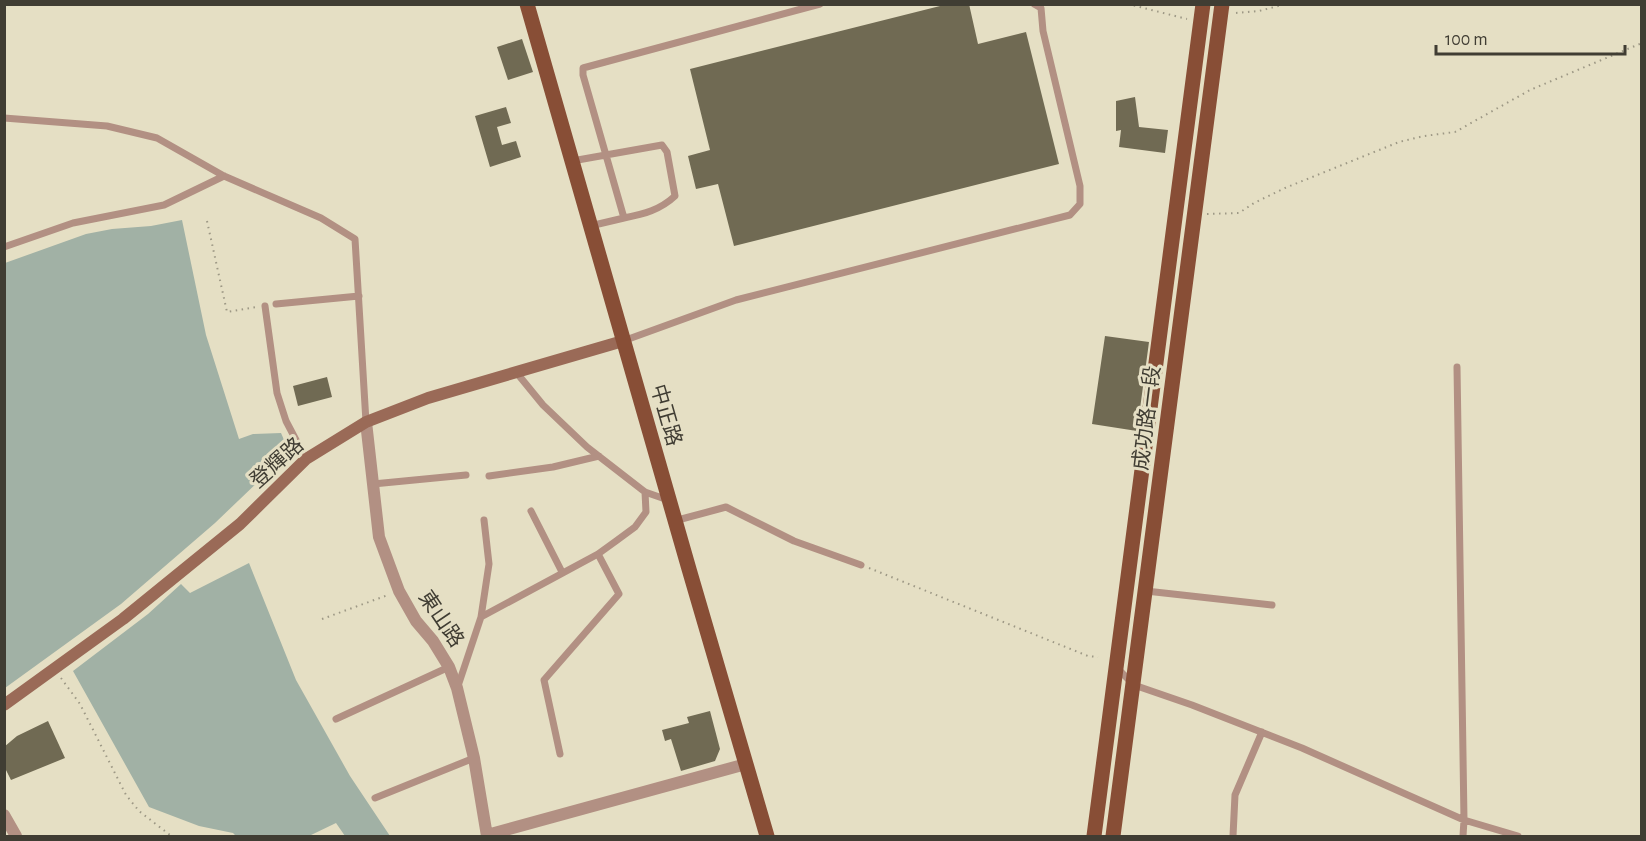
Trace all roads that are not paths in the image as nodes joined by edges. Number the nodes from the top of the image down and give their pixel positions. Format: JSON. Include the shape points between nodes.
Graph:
{"nodes":[{"id":1,"x":527,"y":4,"type":"edge"},
{"id":2,"x":820,"y":4,"type":"edge"},
{"id":3,"x":1034,"y":4,"type":"edge"},
{"id":4,"x":1203,"y":4,"type":"edge"},
{"id":5,"x":1222,"y":9,"type":"edge"},
{"id":6,"x":4,"y":118,"type":"edge"},
{"id":7,"x":605,"y":156,"type":"junction"},
{"id":8,"x":572,"y":162,"type":"junction"},
{"id":9,"x":224,"y":176,"type":"junction"},
{"id":10,"x":624,"y":218,"type":"junction"},
{"id":11,"x":590,"y":226,"type":"junction"},
{"id":12,"x":4,"y":247,"type":"edge"},
{"id":13,"x":359,"y":296,"type":"junction"},
{"id":14,"x":276,"y":304,"type":"dead end"},
{"id":15,"x":265,"y":306,"type":"road end"},
{"id":16,"x":623,"y":341,"type":"junction"},
{"id":17,"x":1457,"y":367,"type":"dead end"},
{"id":18,"x":516,"y":372,"type":"junction"},
{"id":19,"x":366,"y":422,"type":"junction"},
{"id":20,"x":599,"y":456,"type":"junction"},
{"id":21,"x":306,"y":459,"type":"junction"},
{"id":22,"x":466,"y":475,"type":"dead end"},
{"id":23,"x":489,"y":476,"type":"dead end"},
{"id":24,"x":373,"y":484,"type":"junction"},
{"id":25,"x":645,"y":492,"type":"junction"},
{"id":26,"x":668,"y":500,"type":"junction"},
{"id":27,"x":531,"y":511,"type":"dead end"},
{"id":28,"x":484,"y":520,"type":"dead end"},
{"id":29,"x":674,"y":521,"type":"junction"},
{"id":30,"x":598,"y":554,"type":"junction"},
{"id":31,"x":861,"y":565,"type":"road end"},
{"id":32,"x":562,"y":572,"type":"junction"},
{"id":33,"x":1146,"y":591,"type":"junction"},
{"id":34,"x":1272,"y":605,"type":"dead end"},
{"id":35,"x":481,"y":616,"type":"junction"},
{"id":36,"x":449,"y":667,"type":"junction"},
{"id":37,"x":1116,"y":668,"type":"junction"},
{"id":38,"x":1134,"y":685,"type":"junction"},
{"id":39,"x":457,"y":688,"type":"junction"},
{"id":40,"x":4,"y":705,"type":"edge"},
{"id":41,"x":336,"y":719,"type":"dead end"},
{"id":42,"x":1262,"y":732,"type":"junction"},
{"id":43,"x":560,"y":754,"type":"dead end"},
{"id":44,"x":474,"y":758,"type":"junction"},
{"id":45,"x":746,"y":764,"type":"junction"},
{"id":46,"x":375,"y":798,"type":"dead end"},
{"id":47,"x":4,"y":815,"type":"edge"},
{"id":48,"x":1464,"y":820,"type":"junction"},
{"id":49,"x":487,"y":836,"type":"edge"},
{"id":50,"x":16,"y":837,"type":"edge"},
{"id":51,"x":767,"y":837,"type":"edge"},
{"id":52,"x":1094,"y":837,"type":"edge"},
{"id":53,"x":1113,"y":837,"type":"edge"},
{"id":54,"x":1233,"y":837,"type":"edge"},
{"id":55,"x":1463,"y":837,"type":"edge"},
{"id":56,"x":1518,"y":837,"type":"edge"}],
"edges":[{"from":1,"to":8,"type":"main road","name":"中正路"},
{"from":2,"to":7,"type":"lane","via":[[584,68]]},
{"from":3,"to":16,"type":"lane","via":[[1041,8],[1080,186],[1080,204],[1070,215],[736,300]]},
{"from":4,"to":37,"type":"main road","name":"成功路一段"},
{"from":5,"to":33,"type":"main road","name":"成功路一段"},
{"from":6,"to":9,"type":"lane","via":[[107,126],[157,138]]},
{"from":7,"to":8,"type":"lane"},
{"from":7,"to":10,"type":"lane"},
{"from":7,"to":10,"type":"lane","via":[[662,145],[667,152],[675,196],[647,213]]},
{"from":8,"to":11,"type":"main road","name":"中正路"},
{"from":9,"to":12,"type":"lane","via":[[164,205],[73,223]]},
{"from":9,"to":13,"type":"lane","via":[[321,218],[355,239]]},
{"from":10,"to":11,"type":"lane"},
{"from":11,"to":16,"type":"main road","name":"中正路"},
{"from":13,"to":14,"type":"lane"},
{"from":13,"to":19,"type":"lane"},
{"from":15,"to":21,"type":"lane","via":[[277,393],[286,421]]},
{"from":16,"to":18,"type":"street","name":"登輝路"},
{"from":16,"to":26,"type":"main road","name":"中正路"},
{"from":17,"to":48,"type":"lane"},
{"from":18,"to":19,"type":"street","name":"登輝路","via":[[428,398]]},
{"from":18,"to":20,"type":"lane","via":[[543,405]]},
{"from":19,"to":21,"type":"street","name":"登輝路"},
{"from":19,"to":24,"type":"street","name":"東山路"},
{"from":20,"to":23,"type":"lane"},
{"from":20,"to":25,"type":"lane"},
{"from":21,"to":40,"type":"street","name":"登輝路","via":[[240,524],[123,619]]},
{"from":22,"to":24,"type":"lane"},
{"from":24,"to":36,"type":"street","name":"東山路","via":[[379,537],[399,591]]},
{"from":25,"to":26,"type":"lane"},
{"from":25,"to":30,"type":"lane","via":[[646,512],[635,527]]},
{"from":26,"to":29,"type":"main road","name":"中正路"},
{"from":27,"to":32,"type":"lane"},
{"from":28,"to":35,"type":"lane","via":[[489,564]]},
{"from":29,"to":31,"type":"lane","via":[[726,507],[794,540]]},
{"from":29,"to":45,"type":"main road","name":"中正路"},
{"from":30,"to":32,"type":"lane"},
{"from":30,"to":43,"type":"lane","via":[[619,594],[544,680]]},
{"from":32,"to":35,"type":"lane"},
{"from":33,"to":34,"type":"lane"},
{"from":33,"to":38,"type":"main road","name":"成功路一段"},
{"from":35,"to":39,"type":"lane"},
{"from":36,"to":39,"type":"street","name":"東山路"},
{"from":36,"to":41,"type":"lane"},
{"from":37,"to":38,"type":"lane"},
{"from":37,"to":52,"type":"main road","name":"成功路一段"},
{"from":38,"to":42,"type":"lane"},
{"from":38,"to":53,"type":"main road","name":"成功路一段"},
{"from":39,"to":44,"type":"street","name":"東山路"},
{"from":42,"to":48,"type":"lane"},
{"from":42,"to":54,"type":"lane","via":[[1235,795]]},
{"from":44,"to":46,"type":"lane"},
{"from":44,"to":49,"type":"street","name":"東山路"},
{"from":45,"to":49,"type":"street"},
{"from":45,"to":51,"type":"main road","name":"中正路"},
{"from":47,"to":50,"type":"street"},
{"from":48,"to":55,"type":"lane"},
{"from":48,"to":56,"type":"lane"}]}
